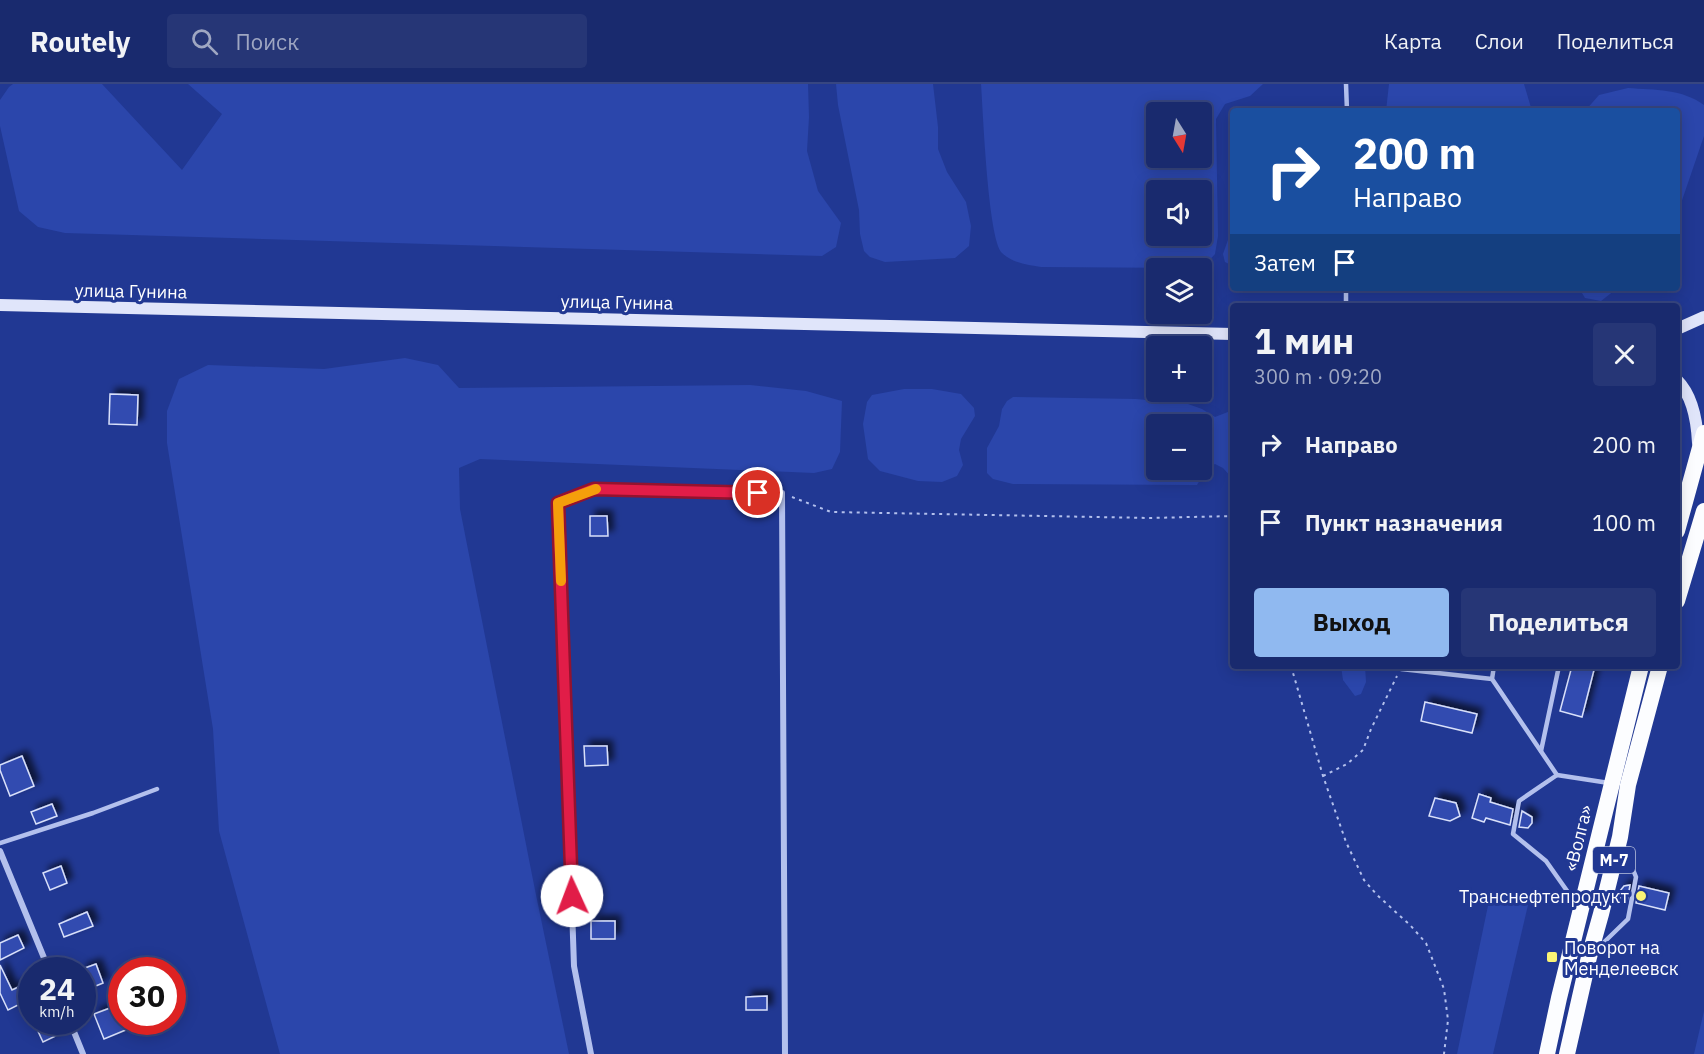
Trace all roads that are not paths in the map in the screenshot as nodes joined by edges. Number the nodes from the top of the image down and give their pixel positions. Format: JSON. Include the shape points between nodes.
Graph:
{"nodes":[{"id":1,"x":1346,"y":84,"type":"edge"},
{"id":2,"x":1347,"y":108,"type":"edge"},
{"id":3,"x":0,"y":305,"type":"edge"},
{"id":4,"x":1704,"y":317,"type":"edge"},
{"id":5,"x":1680,"y":328,"type":"edge"},
{"id":6,"x":1230,"y":334,"type":"edge"},
{"id":7,"x":1680,"y":383,"type":"edge"},
{"id":8,"x":1704,"y":433,"type":"edge"},
{"id":9,"x":1699,"y":451,"type":"junction"},
{"id":10,"x":1704,"y":511,"type":"edge"},
{"id":11,"x":1680,"y":520,"type":"edge"},
{"id":12,"x":1680,"y":591,"type":"edge"},
{"id":13,"x":1401,"y":669,"type":"road end"},
{"id":14,"x":1494,"y":669,"type":"edge"},
{"id":15,"x":1559,"y":669,"type":"edge"},
{"id":16,"x":1640,"y":669,"type":"edge"},
{"id":17,"x":1659,"y":669,"type":"edge"},
{"id":18,"x":1492,"y":679,"type":"junction"},
{"id":19,"x":1541,"y":750,"type":"junction"},
{"id":20,"x":1557,"y":775,"type":"junction"},
{"id":21,"x":1612,"y":784,"type":"junction"},
{"id":22,"x":157,"y":789,"type":"dead end"},
{"id":23,"x":1620,"y":837,"type":"junction"},
{"id":24,"x":0,"y":843,"type":"edge"},
{"id":25,"x":0,"y":851,"type":"edge"},
{"id":26,"x":1581,"y":912,"type":"junction"},
{"id":27,"x":44,"y":957,"type":"edge"},
{"id":28,"x":1589,"y":957,"type":"junction"},
{"id":29,"x":75,"y":1035,"type":"edge"},
{"id":30,"x":83,"y":1054,"type":"edge"},
{"id":31,"x":591,"y":1054,"type":"edge"},
{"id":32,"x":785,"y":1054,"type":"edge"},
{"id":33,"x":1547,"y":1054,"type":"edge"},
{"id":34,"x":1567,"y":1054,"type":"edge"}],
"edges":[{"from":1,"to":2,"type":"lane"},
{"from":3,"to":6,"type":"main road","name":"улица Гунина"},
{"from":4,"to":5,"type":"main road"},
{"from":7,"to":9,"type":"main road","via":[[1696,420]]},
{"from":8,"to":9,"type":"highway"},
{"from":9,"to":11,"type":"highway"},
{"from":10,"to":12,"type":"highway"},
{"from":13,"to":18,"type":"lane"},
{"from":14,"to":18,"type":"lane"},
{"from":15,"to":19,"type":"lane"},
{"from":16,"to":21,"type":"highway","name":"«Волга»","number":"М-7"},
{"from":17,"to":23,"type":"highway","number":"М-7","via":[[1628,785]]},
{"from":18,"to":19,"type":"lane"},
{"from":19,"to":20,"type":"lane"},
{"from":20,"to":21,"type":"lane"},
{"from":20,"to":26,"type":"lane","via":[[1519,801],[1513,834],[1546,861]]},
{"from":21,"to":26,"type":"highway","name":"«Волга»","number":"М-7"},
{"from":22,"to":24,"type":"lane"},
{"from":23,"to":28,"type":"highway","number":"М-7"},
{"from":23,"to":28,"type":"lane","via":[[1636,877],[1628,919]]},
{"from":25,"to":27,"type":"street"},
{"from":26,"to":33,"type":"highway","name":"«Волга»","number":"М-7"},
{"from":28,"to":34,"type":"highway","number":"М-7"},
{"from":29,"to":30,"type":"street"},
{"from":31,"to":32,"type":"street","via":[[574,966],[558,503],[594,489],[782,493]]}]}
